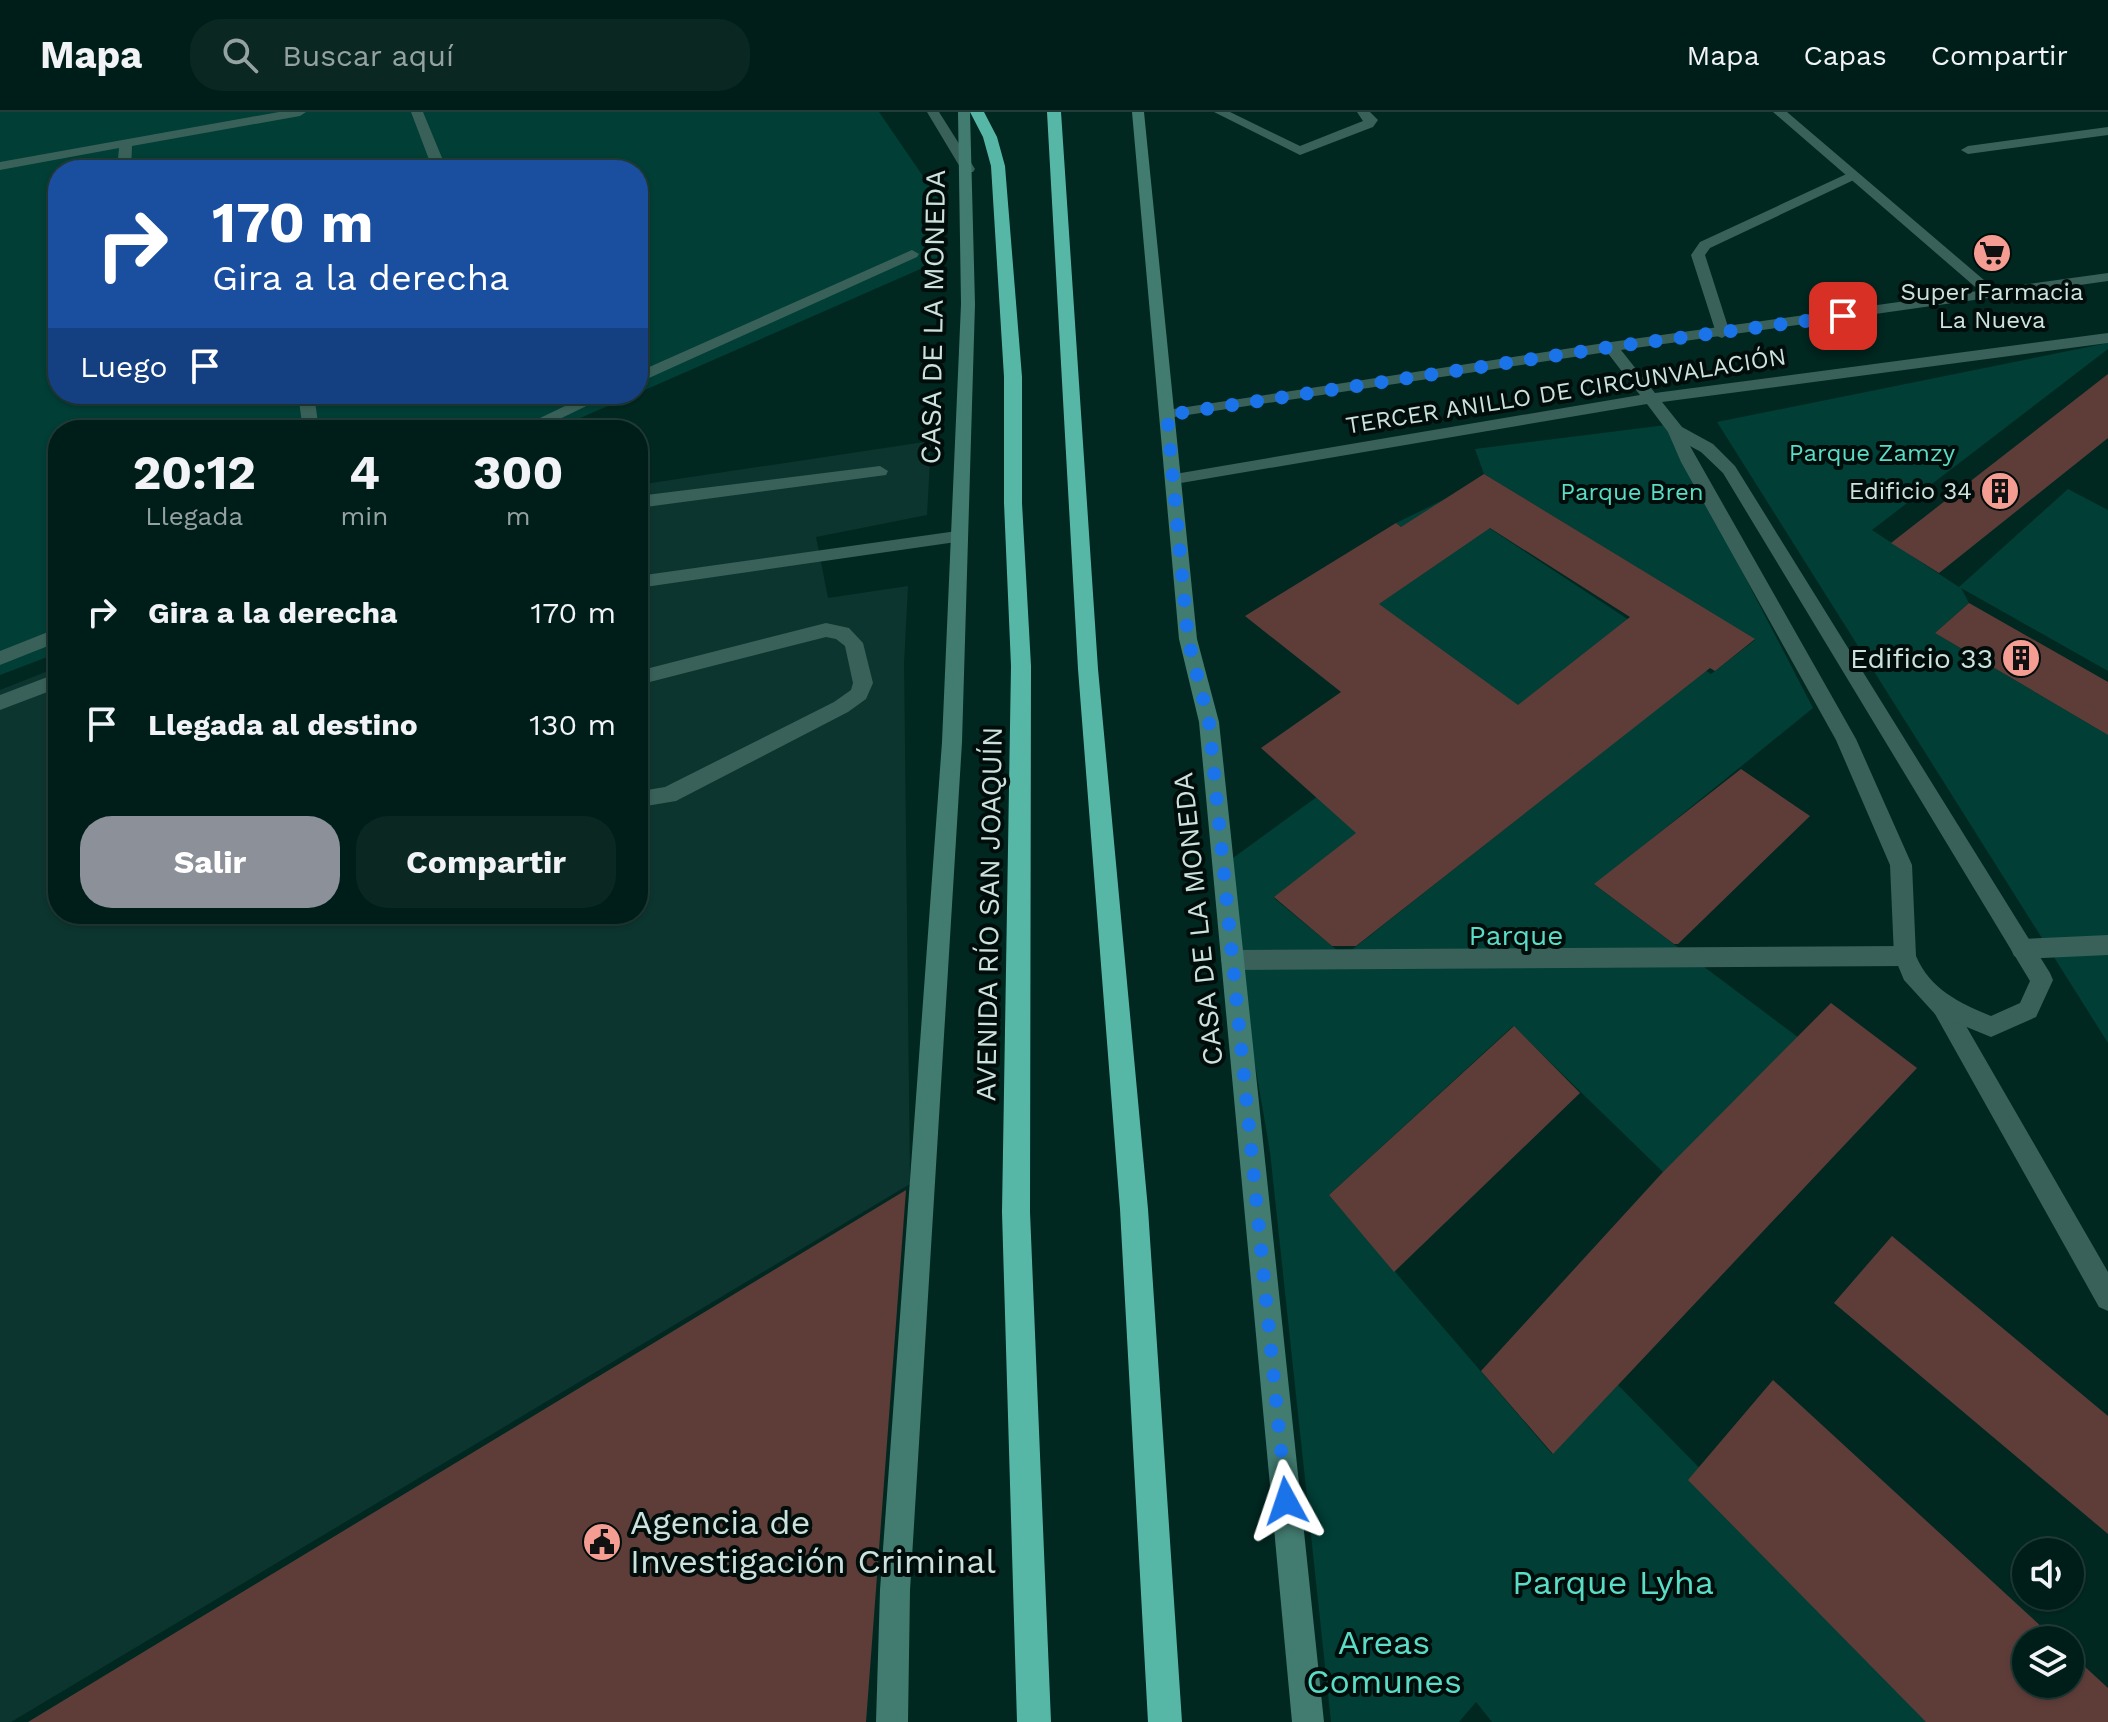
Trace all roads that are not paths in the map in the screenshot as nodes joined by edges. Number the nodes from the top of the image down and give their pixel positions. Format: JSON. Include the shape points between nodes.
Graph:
{"nodes":[{"id":1,"x":300,"y":112,"type":"edge"},
{"id":2,"x":417,"y":112,"type":"edge"},
{"id":3,"x":933,"y":112,"type":"edge"},
{"id":4,"x":964,"y":112,"type":"edge"},
{"id":5,"x":977,"y":112,"type":"edge"},
{"id":6,"x":1054,"y":112,"type":"edge"},
{"id":7,"x":1138,"y":112,"type":"edge"},
{"id":8,"x":1220,"y":112,"type":"edge"},
{"id":9,"x":1363,"y":112,"type":"edge"},
{"id":10,"x":1779,"y":112,"type":"edge"},
{"id":11,"x":282,"y":113,"type":"edge"},
{"id":12,"x":2108,"y":131,"type":"edge"},
{"id":13,"x":126,"y":145,"type":"junction"},
{"id":14,"x":1968,"y":150,"type":"dead end"},
{"id":15,"x":125,"y":160,"type":"edge"},
{"id":16,"x":436,"y":160,"type":"edge"},
{"id":17,"x":0,"y":166,"type":"edge"},
{"id":18,"x":968,"y":169,"type":"junction"},
{"id":19,"x":1853,"y":175,"type":"junction"},
{"id":20,"x":912,"y":254,"type":"dead end"},
{"id":21,"x":2108,"y":277,"type":"edge"},
{"id":22,"x":1993,"y":295,"type":"junction"},
{"id":23,"x":1722,"y":333,"type":"junction"},
{"id":24,"x":2108,"y":338,"type":"edge"},
{"id":25,"x":1611,"y":347,"type":"junction"},
{"id":26,"x":648,"y":373,"type":"edge"},
{"id":27,"x":1653,"y":398,"type":"junction"},
{"id":28,"x":581,"y":404,"type":"edge"},
{"id":29,"x":1167,"y":415,"type":"junction"},
{"id":30,"x":545,"y":420,"type":"edge"},
{"id":31,"x":1676,"y":431,"type":"junction"},
{"id":32,"x":880,"y":471,"type":"dead end"},
{"id":33,"x":1175,"y":479,"type":"junction"},
{"id":34,"x":648,"y":501,"type":"edge"},
{"id":35,"x":957,"y":537,"type":"junction"},
{"id":36,"x":648,"y":581,"type":"edge"},
{"id":37,"x":48,"y":639,"type":"edge"},
{"id":38,"x":0,"y":658,"type":"edge"},
{"id":39,"x":648,"y":675,"type":"edge"},
{"id":40,"x":48,"y":684,"type":"edge"},
{"id":41,"x":0,"y":703,"type":"edge"},
{"id":42,"x":648,"y":798,"type":"edge"},
{"id":43,"x":2108,"y":945,"type":"edge"},
{"id":44,"x":2022,"y":949,"type":"junction"},
{"id":45,"x":1905,"y":956,"type":"junction"},
{"id":46,"x":1232,"y":960,"type":"junction"},
{"id":47,"x":1943,"y":1007,"type":"junction"},
{"id":48,"x":2108,"y":1298,"type":"edge"},
{"id":49,"x":892,"y":1722,"type":"edge"},
{"id":50,"x":1034,"y":1722,"type":"edge"},
{"id":51,"x":1165,"y":1722,"type":"edge"},
{"id":52,"x":1308,"y":1722,"type":"edge"}],
"edges":[{"from":1,"to":11,"type":"street"},
{"from":2,"to":16,"type":"street"},
{"from":3,"to":18,"type":"street"},
{"from":4,"to":18,"type":"main road","name":"CASA DE LA MONEDA"},
{"from":5,"to":50,"type":"highway","name":"AVENIDA RÍO SAN JOAQUÍN","via":[[998,166],[1013,377],[1021,666],[1016,1212]]},
{"from":6,"to":51,"type":"highway","via":[[1088,669],[1134,1209]]},
{"from":7,"to":29,"type":"main road","name":"CASA DE LA MONEDA"},
{"from":8,"to":9,"type":"street","via":[[1300,151],[1368,124],[1372,120]]},
{"from":10,"to":19,"type":"street"},
{"from":11,"to":13,"type":"street"},
{"from":12,"to":14,"type":"street"},
{"from":13,"to":15,"type":"street"},
{"from":13,"to":17,"type":"street"},
{"from":18,"to":35,"type":"main road","name":"CASA DE LA MONEDA","via":[[968,304]]},
{"from":19,"to":22,"type":"street"},
{"from":19,"to":23,"type":"street","via":[[1705,245],[1698,255]]},
{"from":20,"to":26,"type":"street"},
{"from":21,"to":22,"type":"street","name":"TERCER ANILLO DE CIRCUNVALACIÓN"},
{"from":22,"to":23,"type":"street","name":"TERCER ANILLO DE CIRCUNVALACIÓN"},
{"from":23,"to":25,"type":"street","name":"TERCER ANILLO DE CIRCUNVALACIÓN"},
{"from":24,"to":27,"type":"street","name":"TERCER ANILLO DE CIRCUNVALACIÓN"},
{"from":25,"to":27,"type":"street"},
{"from":25,"to":29,"type":"street","name":"TERCER ANILLO DE CIRCUNVALACIÓN"},
{"from":27,"to":31,"type":"street"},
{"from":27,"to":33,"type":"street","name":"TERCER ANILLO DE CIRCUNVALACIÓN"},
{"from":28,"to":30,"type":"street"},
{"from":29,"to":33,"type":"main road","name":"CASA DE LA MONEDA"},
{"from":31,"to":44,"type":"street","via":[[1707,448],[1729,470]]},
{"from":31,"to":45,"type":"street","via":[[1846,739],[1895,851],[1901,865]]},
{"from":32,"to":34,"type":"street"},
{"from":33,"to":46,"type":"main road","name":"CASA DE LA MONEDA","via":[[1188,639],[1209,722]]},
{"from":35,"to":36,"type":"street"},
{"from":35,"to":49,"type":"main road","name":"CASA DE LA MONEDA","via":[[952,742],[895,1590]]},
{"from":37,"to":38,"type":"street"},
{"from":39,"to":42,"type":"street","via":[[826,630],[842,633],[854,643],[863,683],[859,694],[841,707],[669,795]]},
{"from":40,"to":41,"type":"street"},
{"from":43,"to":44,"type":"street"},
{"from":44,"to":47,"type":"street","via":[[2042,980],[2028,1010],[1991,1027]]},
{"from":45,"to":46,"type":"street"},
{"from":45,"to":47,"type":"street","via":[[1912,973]]},
{"from":46,"to":52,"type":"main road","name":"CASA DE LA MONEDA"},
{"from":47,"to":48,"type":"street"}]}
